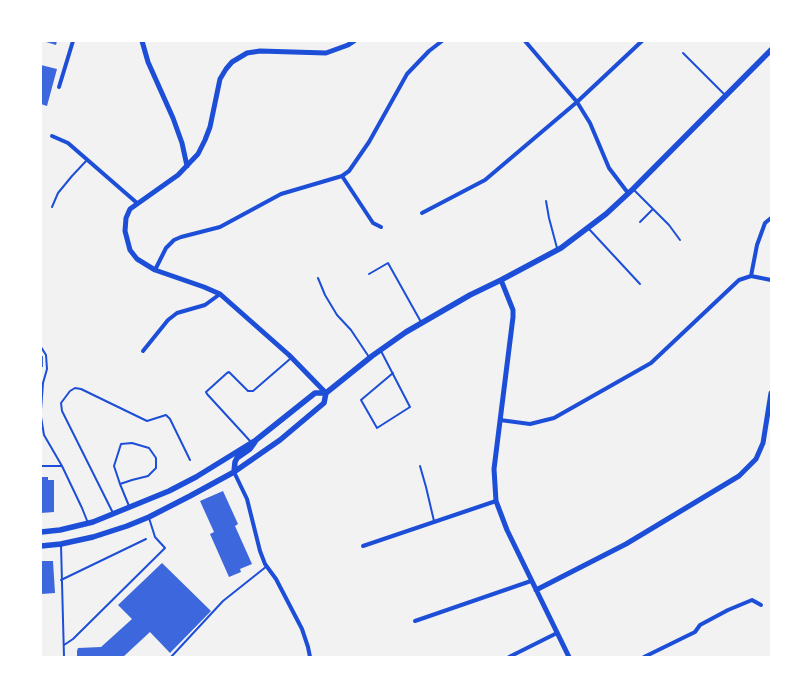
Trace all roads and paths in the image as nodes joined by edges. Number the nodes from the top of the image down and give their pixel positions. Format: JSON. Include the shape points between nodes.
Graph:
{"nodes":[{"id":1,"x":73,"y":41,"type":"edge"},
{"id":2,"x":142,"y":41,"type":"edge"},
{"id":3,"x":354,"y":41,"type":"edge"},
{"id":4,"x":442,"y":41,"type":"edge"},
{"id":5,"x":525,"y":41,"type":"edge"},
{"id":6,"x":642,"y":41,"type":"edge"},
{"id":7,"x":771,"y":50,"type":"edge"},
{"id":8,"x":683,"y":53,"type":"dead end"},
{"id":9,"x":59,"y":88,"type":"dead end"},
{"id":10,"x":726,"y":96,"type":"junction"},
{"id":11,"x":577,"y":102,"type":"junction"},
{"id":12,"x":52,"y":136,"type":"dead end"},
{"id":13,"x":87,"y":160,"type":"junction"},
{"id":14,"x":187,"y":166,"type":"junction"},
{"id":15,"x":342,"y":176,"type":"junction"},
{"id":16,"x":631,"y":191,"type":"junction"},
{"id":17,"x":546,"y":201,"type":"dead end"},
{"id":18,"x":137,"y":203,"type":"junction"},
{"id":19,"x":52,"y":207,"type":"dead end"},
{"id":20,"x":653,"y":208,"type":"junction"},
{"id":21,"x":422,"y":213,"type":"dead end"},
{"id":22,"x":771,"y":218,"type":"edge"},
{"id":23,"x":640,"y":222,"type":"dead end"},
{"id":24,"x":381,"y":227,"type":"dead end"},
{"id":25,"x":588,"y":228,"type":"junction"},
{"id":26,"x":680,"y":240,"type":"dead end"},
{"id":27,"x":557,"y":251,"type":"junction"},
{"id":28,"x":155,"y":270,"type":"junction"},
{"id":29,"x":368,"y":274,"type":"dead end"},
{"id":30,"x":751,"y":276,"type":"junction"},
{"id":31,"x":318,"y":278,"type":"dead end"},
{"id":32,"x":501,"y":280,"type":"junction"},
{"id":33,"x":771,"y":280,"type":"edge"},
{"id":34,"x":640,"y":284,"type":"dead end"},
{"id":35,"x":220,"y":294,"type":"junction"},
{"id":36,"x":422,"y":323,"type":"junction"},
{"id":37,"x":41,"y":347,"type":"edge"},
{"id":38,"x":381,"y":350,"type":"junction"},
{"id":39,"x":143,"y":351,"type":"dead end"},
{"id":40,"x":291,"y":358,"type":"junction"},
{"id":41,"x":370,"y":358,"type":"junction"},
{"id":42,"x":393,"y":374,"type":"junction"},
{"id":43,"x":326,"y":393,"type":"junction"},
{"id":44,"x":771,"y":393,"type":"edge"},
{"id":45,"x":41,"y":410,"type":"edge"},
{"id":46,"x":41,"y":417,"type":"edge"},
{"id":47,"x":500,"y":420,"type":"junction"},
{"id":48,"x":41,"y":422,"type":"edge"},
{"id":49,"x":254,"y":441,"type":"junction"},
{"id":50,"x":190,"y":460,"type":"dead end"},
{"id":51,"x":41,"y":466,"type":"edge"},
{"id":52,"x":62,"y":466,"type":"junction"},
{"id":53,"x":420,"y":466,"type":"dead end"},
{"id":54,"x":234,"y":472,"type":"junction"},
{"id":55,"x":120,"y":484,"type":"junction"},
{"id":56,"x":496,"y":501,"type":"junction"},
{"id":57,"x":130,"y":507,"type":"junction"},
{"id":58,"x":114,"y":514,"type":"junction"},
{"id":59,"x":149,"y":517,"type":"junction"},
{"id":60,"x":434,"y":522,"type":"junction"},
{"id":61,"x":88,"y":524,"type":"junction"},
{"id":62,"x":41,"y":532,"type":"edge"},
{"id":63,"x":146,"y":539,"type":"dead end"},
{"id":64,"x":61,"y":544,"type":"junction"},
{"id":65,"x":41,"y":546,"type":"edge"},
{"id":66,"x":363,"y":546,"type":"dead end"},
{"id":67,"x":267,"y":566,"type":"junction"},
{"id":68,"x":61,"y":580,"type":"junction"},
{"id":69,"x":531,"y":581,"type":"junction"},
{"id":70,"x":536,"y":590,"type":"junction"},
{"id":71,"x":761,"y":605,"type":"dead end"},
{"id":72,"x":415,"y":621,"type":"dead end"},
{"id":73,"x":557,"y":633,"type":"junction"},
{"id":74,"x":64,"y":644,"type":"junction"},
{"id":75,"x":64,"y":657,"type":"edge"},
{"id":76,"x":171,"y":657,"type":"edge"},
{"id":77,"x":310,"y":657,"type":"edge"},
{"id":78,"x":509,"y":657,"type":"edge"},
{"id":79,"x":569,"y":657,"type":"edge"},
{"id":80,"x":644,"y":657,"type":"edge"}],
"edges":[{"from":1,"to":9,"type":"street"},
{"from":2,"to":14,"type":"street","via":[[148,62],[182,143]]},
{"from":3,"to":14,"type":"street","via":[[326,52],[247,53],[232,62],[220,78],[206,140]]},
{"from":4,"to":15,"type":"street","via":[[407,74],[369,142],[349,171]]},
{"from":5,"to":11,"type":"street"},
{"from":6,"to":11,"type":"street"},
{"from":7,"to":10,"type":"main road"},
{"from":8,"to":10,"type":"lane"},
{"from":10,"to":16,"type":"main road"},
{"from":11,"to":16,"type":"street","via":[[590,123],[609,168]]},
{"from":11,"to":21,"type":"street","via":[[485,180]]},
{"from":12,"to":13,"type":"street","via":[[68,144]]},
{"from":13,"to":18,"type":"street"},
{"from":13,"to":19,"type":"lane","via":[[58,193]]},
{"from":14,"to":18,"type":"street","via":[[163,187]]},
{"from":15,"to":24,"type":"street","via":[[373,223]]},
{"from":15,"to":28,"type":"street","via":[[281,194],[220,227],[174,240],[166,248]]},
{"from":16,"to":20,"type":"lane"},
{"from":16,"to":25,"type":"main road"},
{"from":17,"to":27,"type":"lane"},
{"from":18,"to":28,"type":"street","via":[[130,209],[126,218],[125,231],[130,250],[137,259]]},
{"from":20,"to":23,"type":"lane"},
{"from":20,"to":26,"type":"lane"},
{"from":22,"to":30,"type":"street","via":[[765,224],[757,245]]},
{"from":25,"to":27,"type":"main road"},
{"from":25,"to":34,"type":"lane"},
{"from":27,"to":32,"type":"main road"},
{"from":28,"to":35,"type":"street"},
{"from":29,"to":36,"type":"lane","via":[[388,264]]},
{"from":30,"to":33,"type":"street"},
{"from":30,"to":47,"type":"street","via":[[738,280],[651,363],[554,418],[530,424]]},
{"from":31,"to":41,"type":"lane","via":[[337,315]]},
{"from":32,"to":36,"type":"main road"},
{"from":32,"to":47,"type":"street","via":[[513,310],[513,317]]},
{"from":35,"to":39,"type":"street","via":[[205,306],[177,313],[168,320]]},
{"from":35,"to":40,"type":"street"},
{"from":36,"to":38,"type":"main road"},
{"from":37,"to":45,"type":"lane","via":[[46,355],[47,369]]},
{"from":38,"to":41,"type":"main road"},
{"from":38,"to":42,"type":"lane"},
{"from":40,"to":43,"type":"street"},
{"from":40,"to":49,"type":"lane","via":[[253,391],[248,391],[229,372],[206,392]]},
{"from":41,"to":43,"type":"main road"},
{"from":42,"to":42,"type":"lane","via":[[410,407],[377,428],[361,400]]},
{"from":43,"to":49,"type":"main road","via":[[315,393]]},
{"from":43,"to":54,"type":"main road","via":[[324,403],[280,440]]},
{"from":44,"to":70,"type":"street","via":[[763,443],[756,459],[739,476],[626,544]]},
{"from":46,"to":48,"type":"lane"},
{"from":47,"to":56,"type":"street","via":[[494,469]]},
{"from":48,"to":52,"type":"lane","via":[[44,435]]},
{"from":49,"to":54,"type":"main road","via":[[250,449],[237,458]]},
{"from":49,"to":57,"type":"main road","via":[[196,477]]},
{"from":50,"to":58,"type":"lane","via":[[166,415],[147,420],[81,389],[75,388],[70,391],[61,403],[62,411]]},
{"from":51,"to":52,"type":"lane"},
{"from":52,"to":61,"type":"lane"},
{"from":53,"to":60,"type":"lane"},
{"from":54,"to":59,"type":"main road"},
{"from":54,"to":67,"type":"street","via":[[247,499],[260,551]]},
{"from":55,"to":55,"type":"lane","via":[[114,466],[122,444],[132,443],[149,448],[156,458],[156,468],[148,476]]},
{"from":55,"to":57,"type":"lane"},
{"from":56,"to":60,"type":"street"},
{"from":56,"to":69,"type":"street"},
{"from":57,"to":58,"type":"main road"},
{"from":58,"to":61,"type":"main road"},
{"from":59,"to":64,"type":"main road","via":[[93,537]]},
{"from":59,"to":74,"type":"lane","via":[[155,537],[165,548],[74,639]]},
{"from":60,"to":66,"type":"street"},
{"from":61,"to":62,"type":"main road"},
{"from":63,"to":68,"type":"lane"},
{"from":64,"to":65,"type":"main road"},
{"from":64,"to":68,"type":"lane"},
{"from":67,"to":76,"type":"lane","via":[[223,601]]},
{"from":67,"to":77,"type":"street","via":[[302,629]]},
{"from":68,"to":74,"type":"lane"},
{"from":69,"to":70,"type":"street"},
{"from":69,"to":72,"type":"street"},
{"from":70,"to":73,"type":"street"},
{"from":71,"to":80,"type":"street","via":[[752,600],[728,610],[700,625],[695,632]]},
{"from":73,"to":78,"type":"street"},
{"from":73,"to":79,"type":"street"},
{"from":74,"to":75,"type":"lane"}]}
